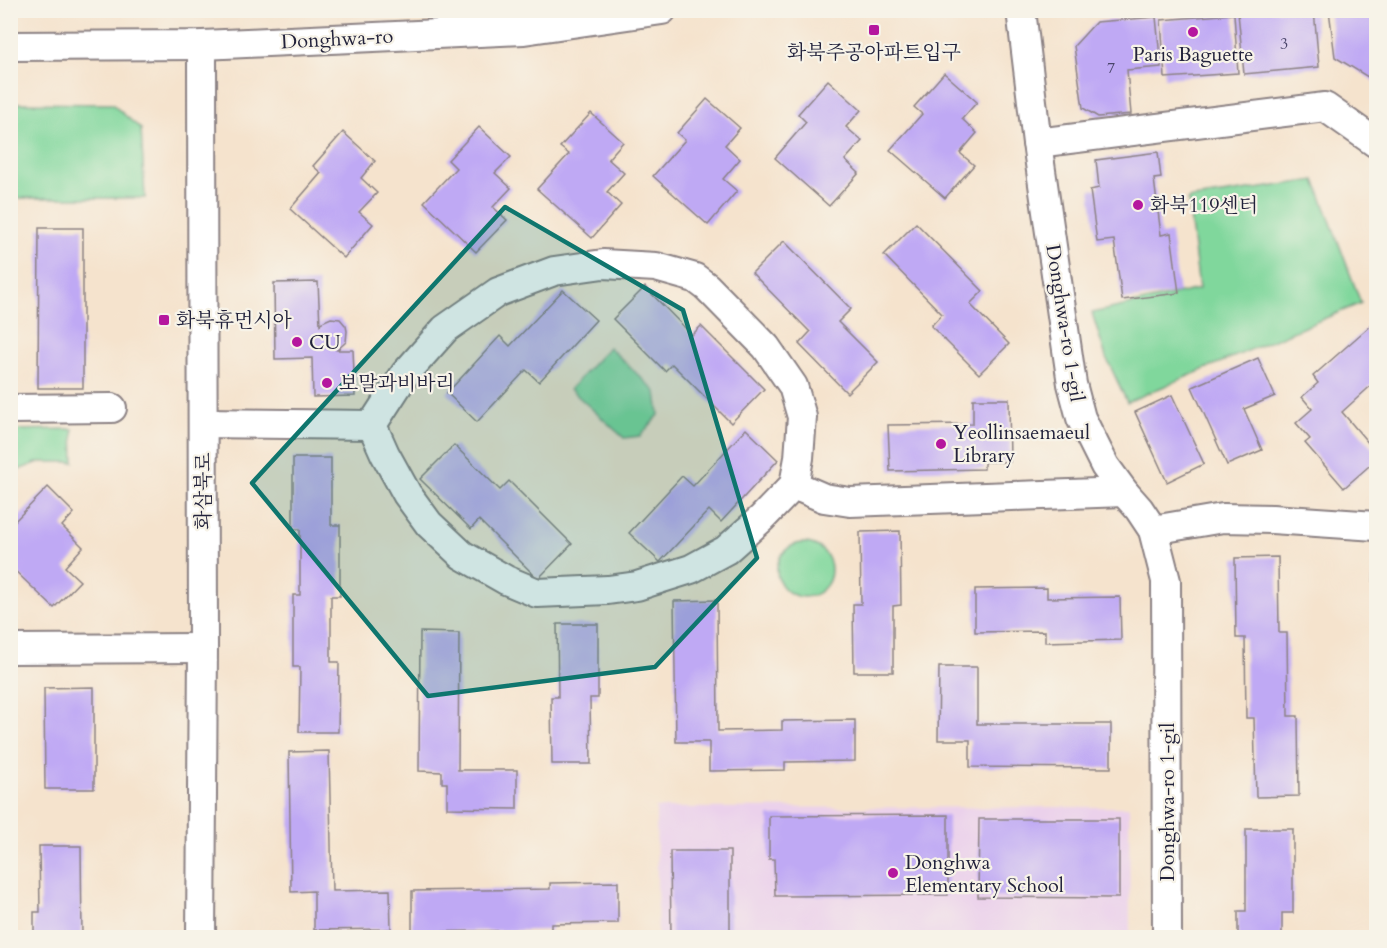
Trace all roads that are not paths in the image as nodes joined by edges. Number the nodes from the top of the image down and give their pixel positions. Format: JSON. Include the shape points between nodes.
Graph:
{"nodes":[{"id":1,"x":663,"y":10,"type":"edge"},
{"id":2,"x":1021,"y":10,"type":"edge"},
{"id":3,"x":202,"y":45,"type":"junction"},
{"id":4,"x":10,"y":46,"type":"edge"},
{"id":5,"x":1037,"y":143,"type":"junction"},
{"id":6,"x":1377,"y":143,"type":"edge"},
{"id":7,"x":112,"y":408,"type":"dead end"},
{"id":8,"x":10,"y":409,"type":"edge"},
{"id":9,"x":203,"y":423,"type":"junction"},
{"id":10,"x":372,"y":425,"type":"junction"},
{"id":11,"x":794,"y":485,"type":"junction"},
{"id":12,"x":1124,"y":492,"type":"junction"},
{"id":13,"x":1377,"y":526,"type":"edge"},
{"id":14,"x":1153,"y":530,"type":"junction"},
{"id":15,"x":203,"y":648,"type":"junction"},
{"id":16,"x":10,"y":649,"type":"edge"},
{"id":17,"x":201,"y":938,"type":"edge"},
{"id":18,"x":1167,"y":938,"type":"edge"}],
"edges":[{"from":1,"to":3,"type":"street","name":"Donghwa-ro","via":[[524,30]]},
{"from":2,"to":5,"type":"street","name":"Donghwa-ro 1-gil"},
{"from":3,"to":4,"type":"street","name":"Donghwa-ro"},
{"from":3,"to":9,"type":"street","name":"화삼북로"},
{"from":5,"to":6,"type":"street","via":[[1325,107]]},
{"from":5,"to":12,"type":"street","name":"Donghwa-ro 1-gil","via":[[1072,384],[1082,418],[1105,466]]},
{"from":7,"to":8,"type":"street"},
{"from":9,"to":10,"type":"street"},
{"from":9,"to":15,"type":"street","name":"화삼북로"},
{"from":10,"to":11,"type":"street","via":[[407,494],[429,524],[462,555],[537,593],[637,586],[691,569],[726,550]]},
{"from":10,"to":11,"type":"street","via":[[405,374],[445,329],[498,292],[554,271],[603,264],[656,267],[695,278],[707,287],[766,347],[793,386],[802,417]]},
{"from":11,"to":12,"type":"street","via":[[824,498],[850,502]]},
{"from":12,"to":14,"type":"street","name":"Donghwa-ro 1-gil"},
{"from":13,"to":14,"type":"street","via":[[1223,518]]},
{"from":14,"to":18,"type":"street","name":"Donghwa-ro 1-gil","via":[[1166,581]]},
{"from":15,"to":16,"type":"street"},
{"from":15,"to":17,"type":"street","name":"화삼북로"}]}
